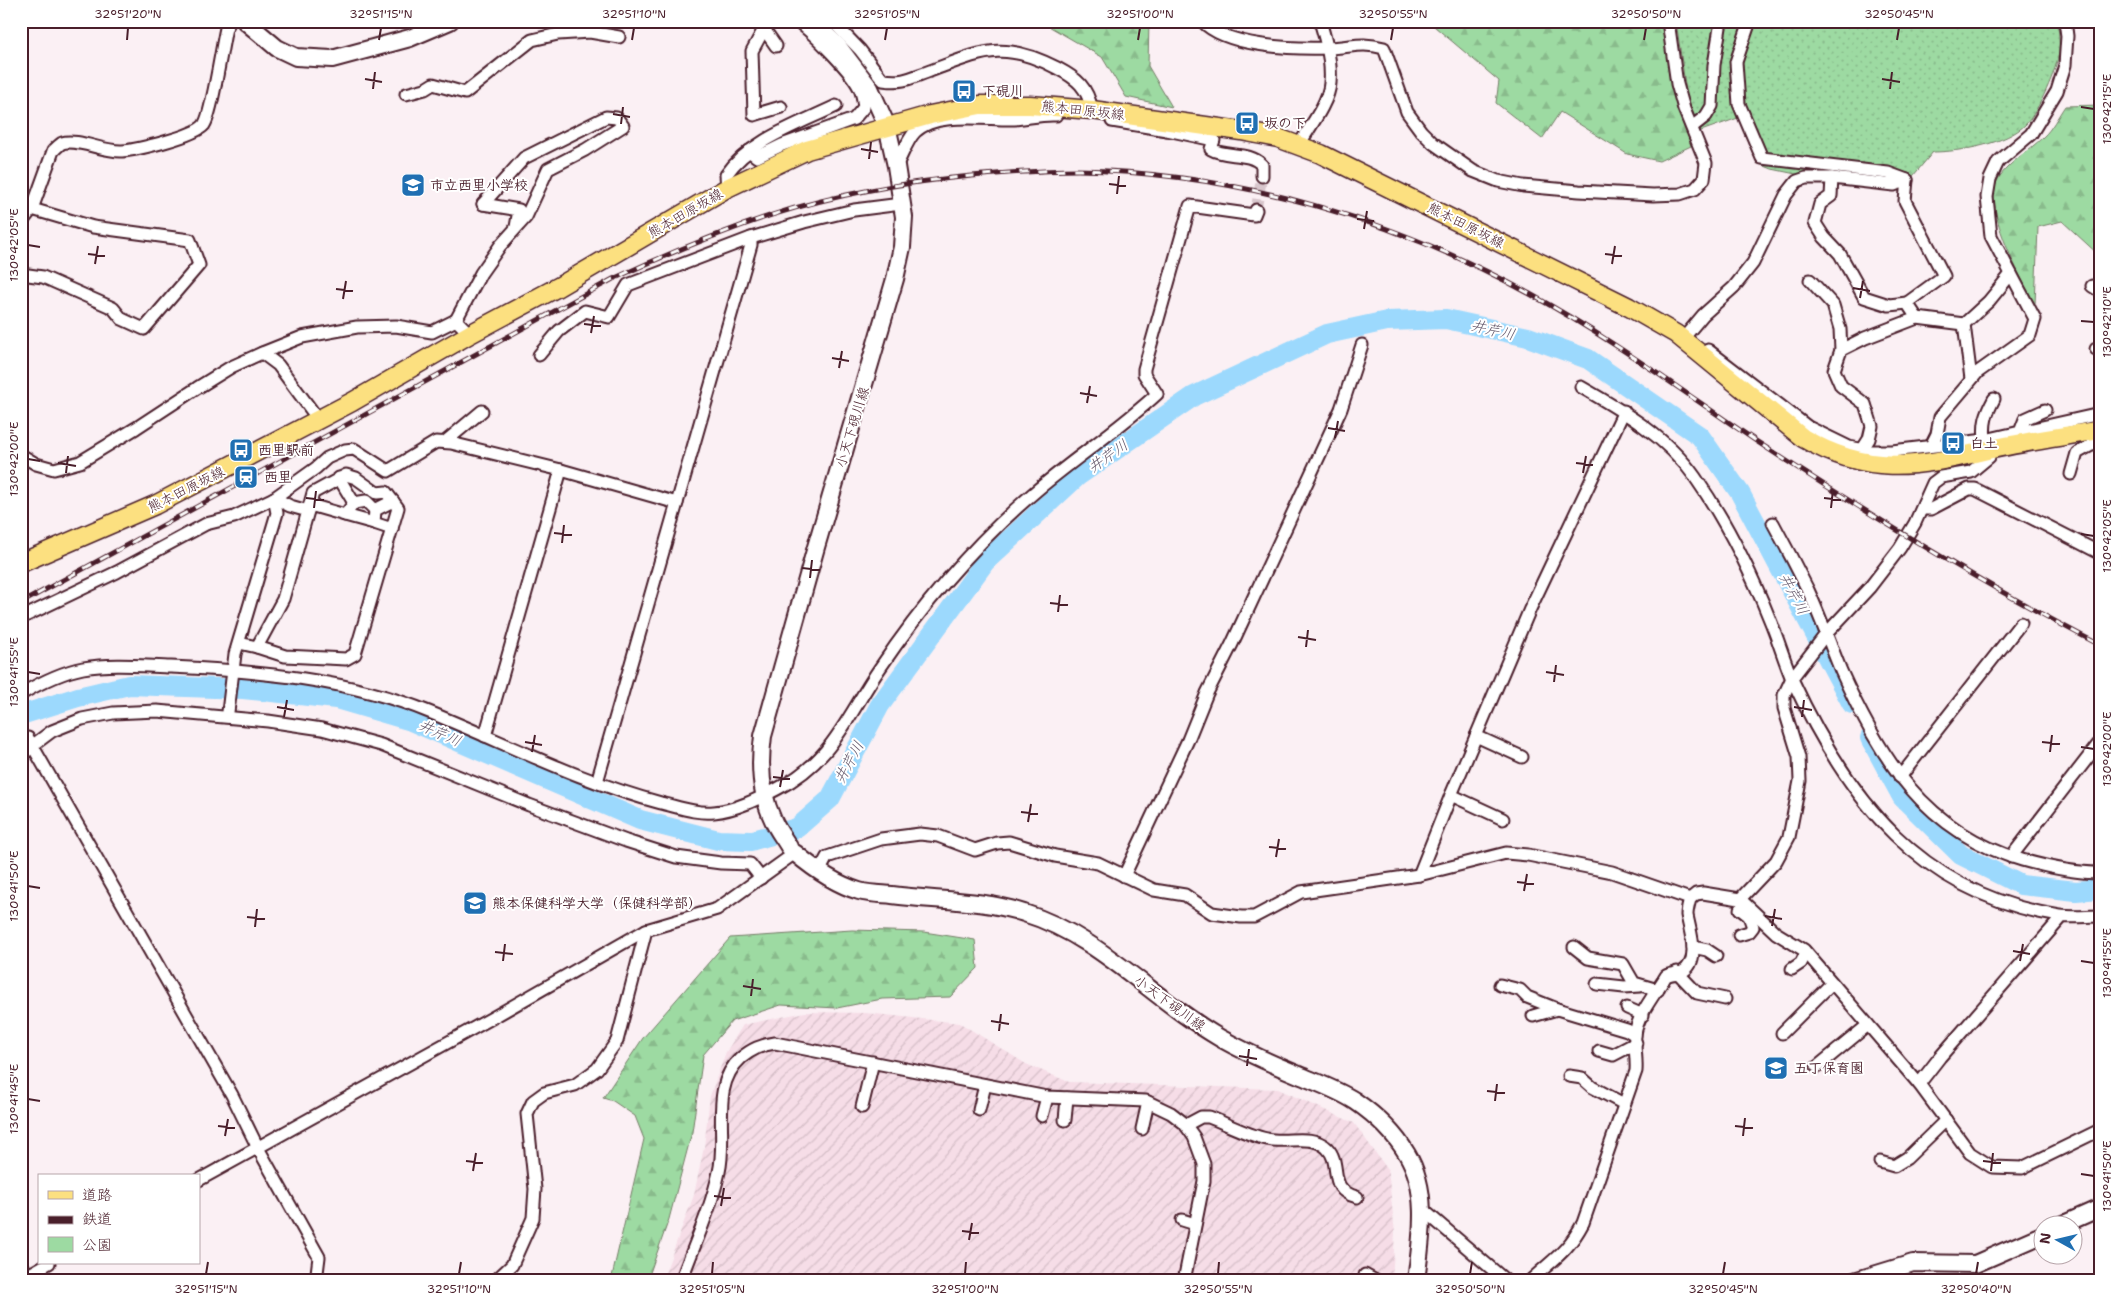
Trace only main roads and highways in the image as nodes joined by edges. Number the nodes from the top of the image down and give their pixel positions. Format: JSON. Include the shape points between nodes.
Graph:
{"nodes":[{"id":1,"x":245,"y":21,"type":"edge"},
{"id":2,"x":450,"y":21,"type":"edge"},
{"id":3,"x":812,"y":21,"type":"edge"},
{"id":4,"x":887,"y":126,"type":"junction"},
{"id":5,"x":2100,"y":430,"type":"edge"},
{"id":6,"x":21,"y":563,"type":"edge"},
{"id":7,"x":2100,"y":1208,"type":"edge"},
{"id":8,"x":2084,"y":1215,"type":"edge"},
{"id":9,"x":2034,"y":1238,"type":"edge"},
{"id":10,"x":1416,"y":1281,"type":"edge"},
{"id":11,"x":1854,"y":1281,"type":"edge"}],
"edges":[{"from":1,"to":2,"type":"main road","via":[[277,48],[296,58],[332,59],[410,38]]},
{"from":3,"to":4,"type":"main road","name":"小天下硯川線","via":[[838,46],[870,88]]},
{"from":4,"to":5,"type":"main road","name":"熊本田原坂線","via":[[980,105],[1053,105],[1165,125],[1241,131],[1299,145],[1629,306],[1676,334],[1803,438],[1825,451],[1876,464],[1932,463]]},
{"from":4,"to":6,"type":"main road","name":"熊本田原坂線","via":[[806,150],[726,188],[352,402],[155,505]]},
{"from":4,"to":10,"type":"main road","name":"小天下硯川線","via":[[904,218],[902,247],[896,279],[763,736],[760,761],[764,798],[773,822],[790,847],[820,872],[860,891],[987,904],[1023,912],[1054,924],[1091,944],[1185,1016],[1218,1037],[1354,1100],[1392,1131],[1408,1156],[1418,1183],[1422,1231]]},
{"from":7,"to":8,"type":"main road"},
{"from":9,"to":11,"type":"main road","via":[[1975,1264],[1912,1263]]}]}
